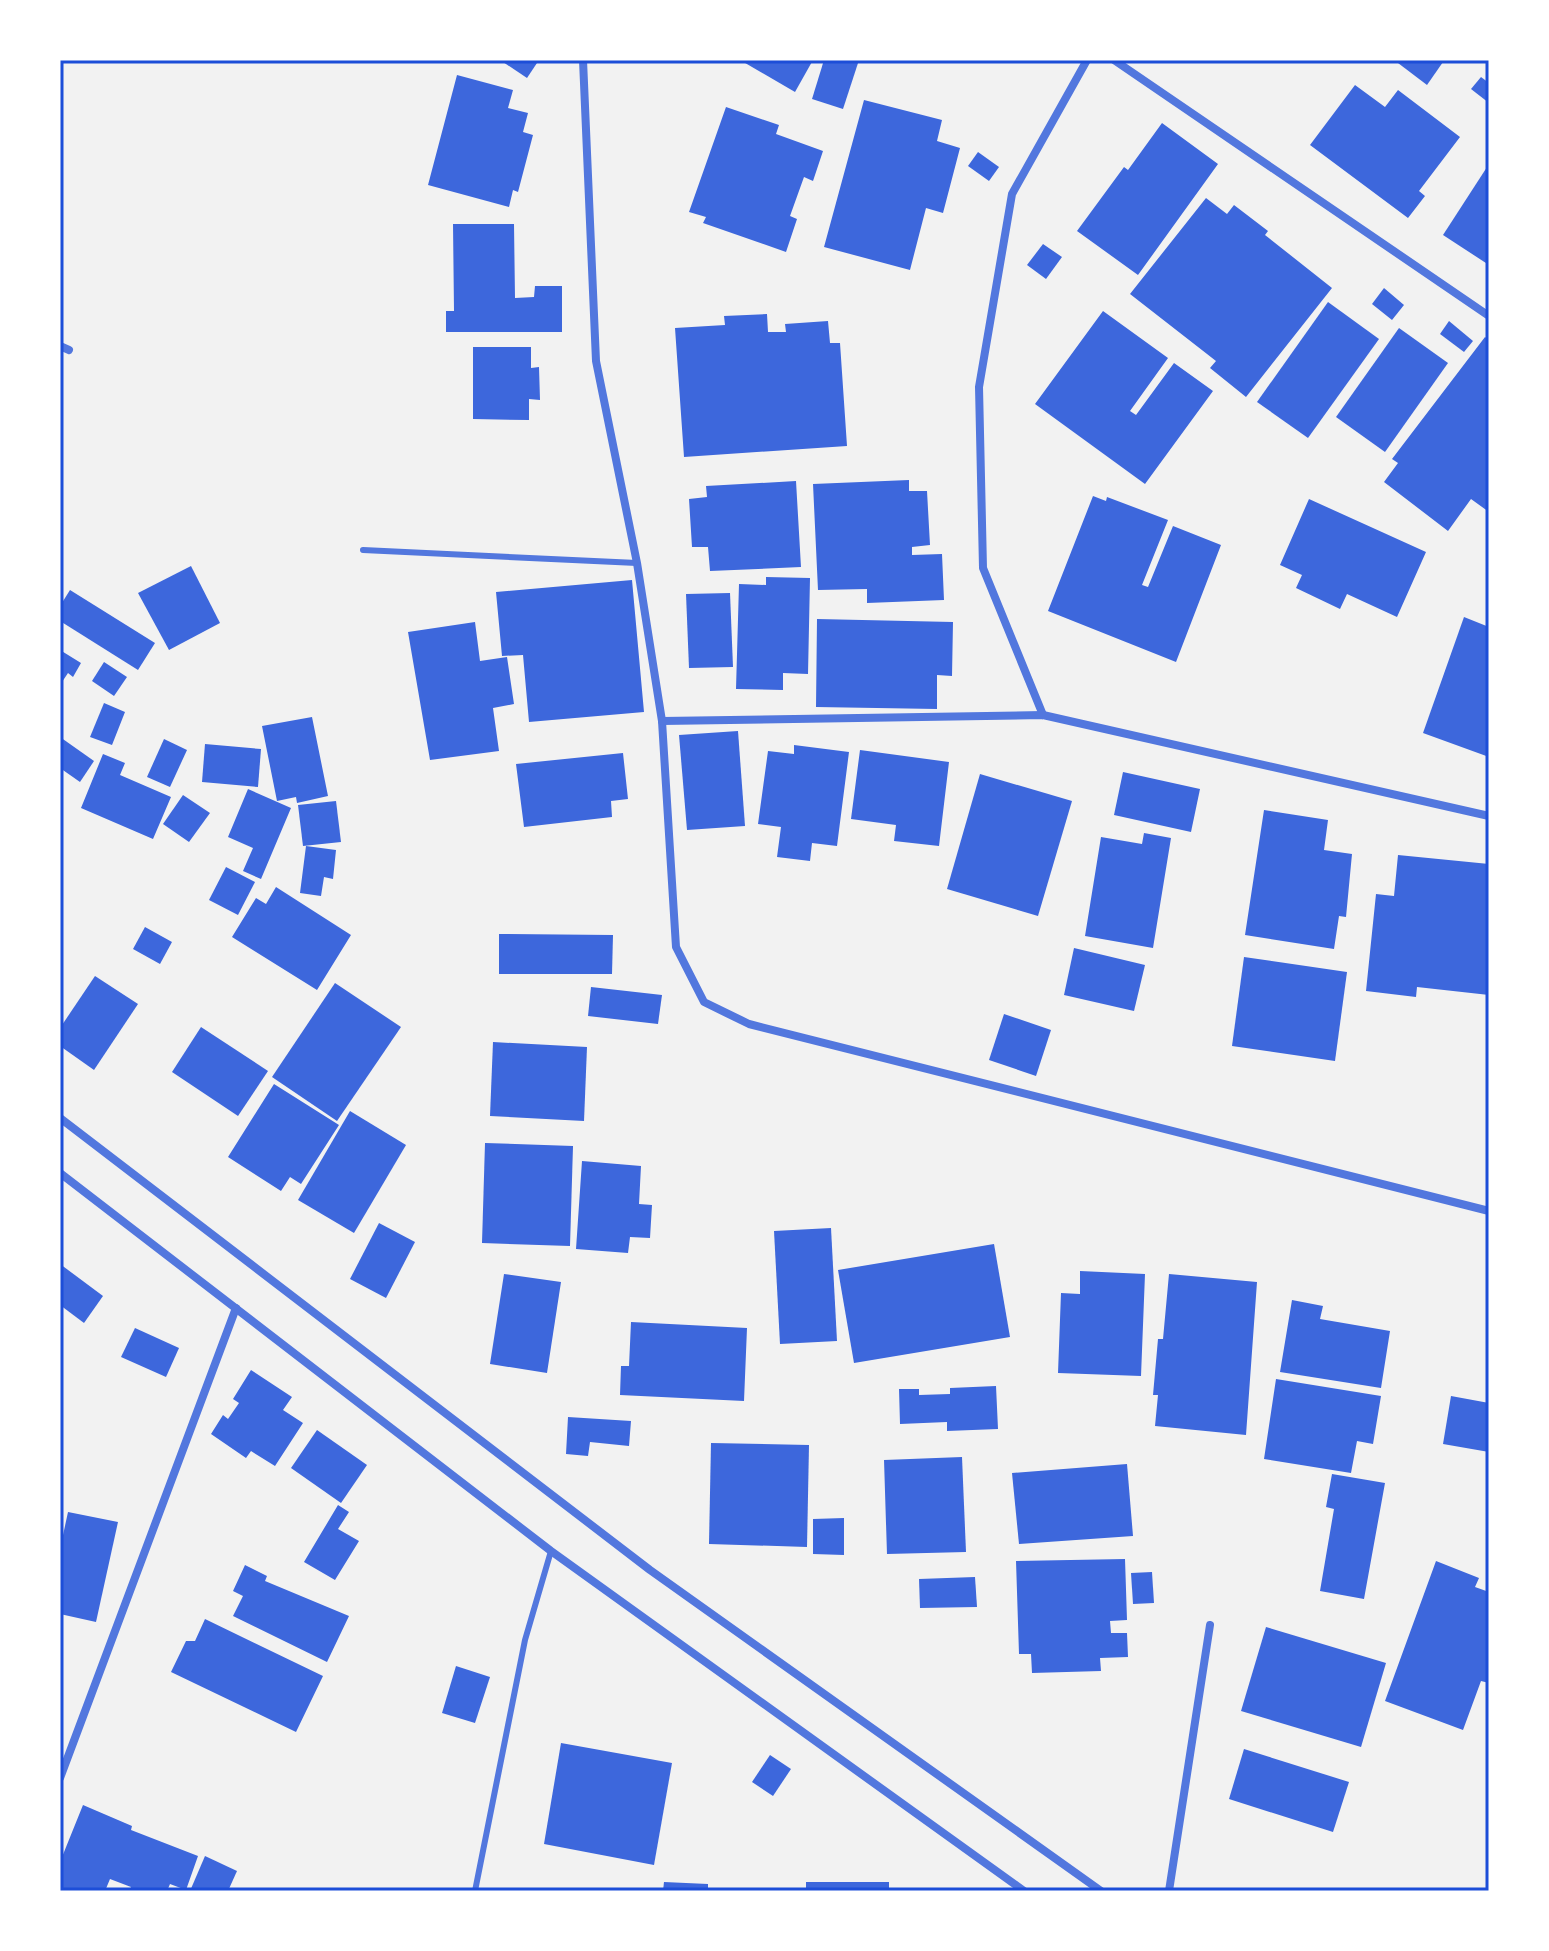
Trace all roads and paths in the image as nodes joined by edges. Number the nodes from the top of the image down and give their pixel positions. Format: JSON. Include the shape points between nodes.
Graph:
{"nodes":[{"id":1,"x":583,"y":60,"type":"edge"},
{"id":2,"x":1087,"y":60,"type":"edge"},
{"id":3,"x":1114,"y":60,"type":"edge"},
{"id":4,"x":1489,"y":316,"type":"edge"},
{"id":5,"x":363,"y":550,"type":"dead end"},
{"id":6,"x":637,"y":563,"type":"junction"},
{"id":7,"x":1043,"y":715,"type":"junction"},
{"id":8,"x":662,"y":721,"type":"junction"},
{"id":9,"x":1489,"y":816,"type":"edge"},
{"id":10,"x":60,"y":1118,"type":"edge"},
{"id":11,"x":60,"y":1173,"type":"edge"},
{"id":12,"x":1489,"y":1211,"type":"edge"},
{"id":13,"x":236,"y":1308,"type":"junction"},
{"id":14,"x":551,"y":1551,"type":"junction"},
{"id":15,"x":1210,"y":1625,"type":"dead end"},
{"id":16,"x":60,"y":1778,"type":"edge"},
{"id":17,"x":475,"y":1891,"type":"edge"},
{"id":18,"x":1024,"y":1891,"type":"edge"},
{"id":19,"x":1101,"y":1891,"type":"edge"},
{"id":20,"x":1169,"y":1891,"type":"edge"}],
"edges":[{"from":1,"to":6,"type":"street","via":[[596,361]]},
{"from":2,"to":7,"type":"street","via":[[1012,194],[979,387],[983,568]]},
{"from":3,"to":4,"type":"street"},
{"from":5,"to":6,"type":"lane"},
{"from":6,"to":8,"type":"street"},
{"from":7,"to":8,"type":"street"},
{"from":7,"to":9,"type":"street"},
{"from":8,"to":12,"type":"street","via":[[676,947],[704,1002],[749,1024]]},
{"from":10,"to":19,"type":"street","via":[[650,1570]]},
{"from":11,"to":13,"type":"street"},
{"from":13,"to":14,"type":"street"},
{"from":13,"to":16,"type":"street"},
{"from":14,"to":17,"type":"lane","via":[[525,1640]]},
{"from":14,"to":18,"type":"street"},
{"from":15,"to":20,"type":"street"}]}
